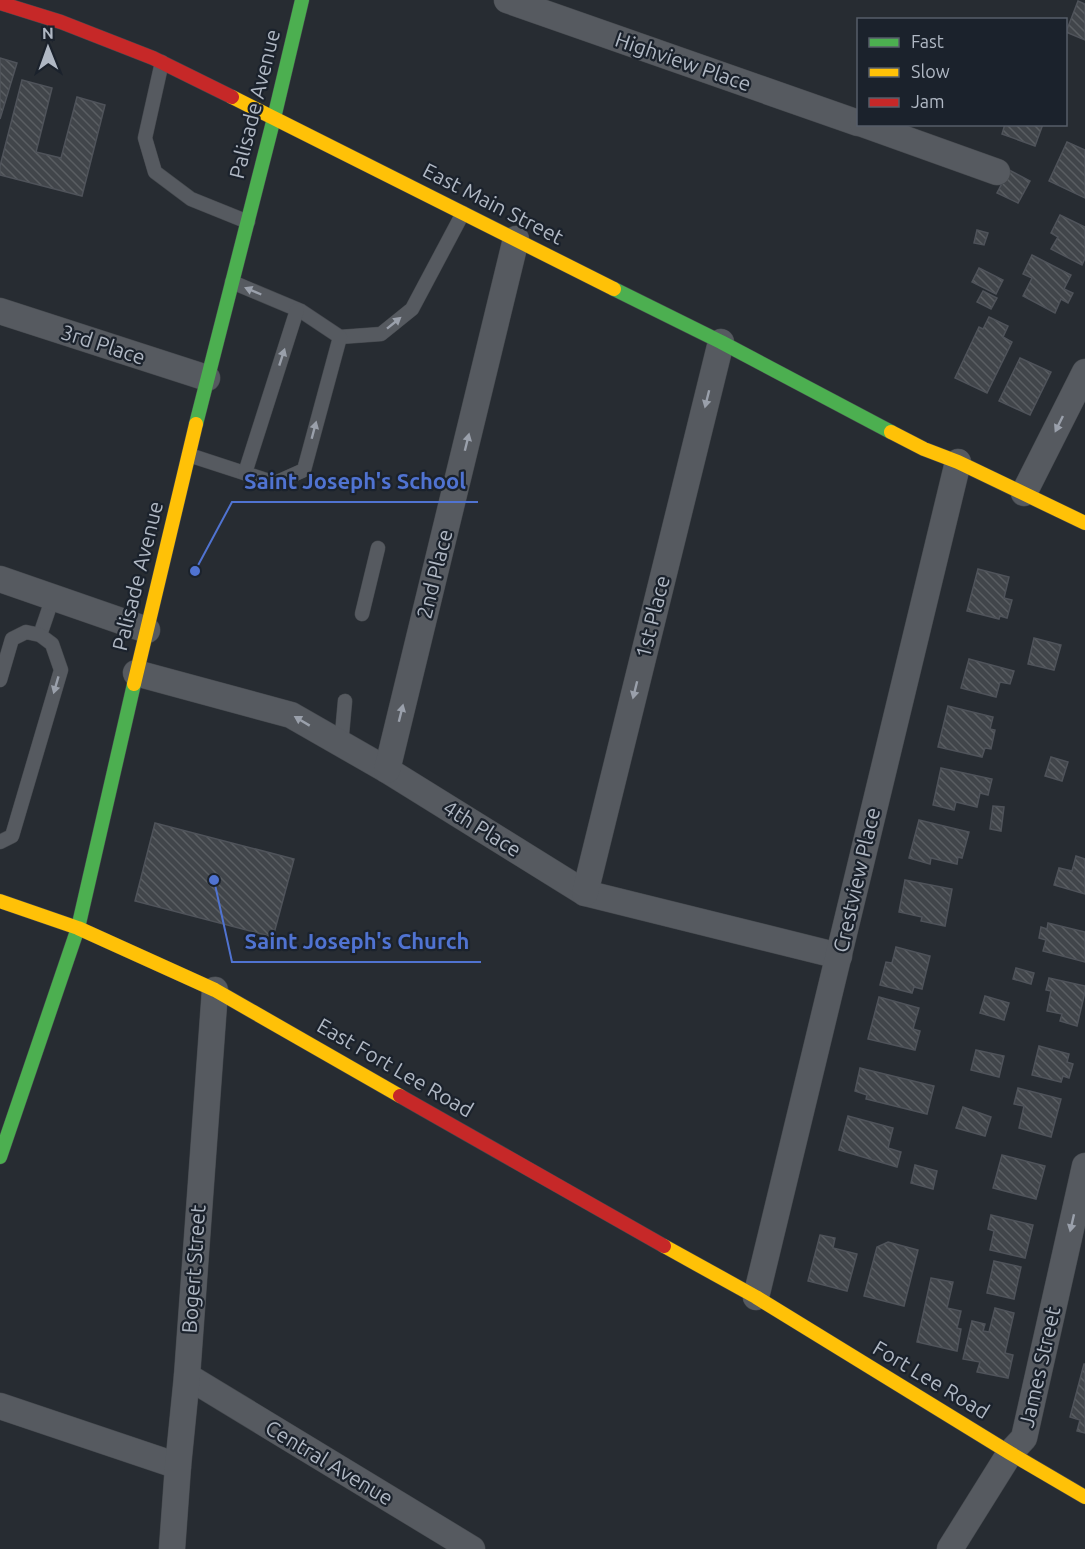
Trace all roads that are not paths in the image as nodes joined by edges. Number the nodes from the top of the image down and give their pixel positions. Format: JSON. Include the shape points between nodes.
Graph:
{"nodes":[{"id":1,"x":302,"y":0,"type":"edge"},
{"id":2,"x":507,"y":0,"type":"edge"},
{"id":3,"x":0,"y":3,"type":"edge"},
{"id":4,"x":162,"y":62,"type":"junction"},
{"id":5,"x":274,"y":118,"type":"junction"},
{"id":6,"x":857,"y":123,"type":"edge"},
{"id":7,"x":866,"y":126,"type":"edge"},
{"id":8,"x":998,"y":172,"type":"dead end"},
{"id":9,"x":463,"y":212,"type":"junction"},
{"id":10,"x":248,"y":222,"type":"junction"},
{"id":11,"x":516,"y":239,"type":"junction"},
{"id":12,"x":232,"y":282,"type":"junction"},
{"id":13,"x":297,"y":310,"type":"junction"},
{"id":14,"x":0,"y":311,"type":"edge"},
{"id":15,"x":340,"y":336,"type":"junction"},
{"id":16,"x":721,"y":342,"type":"junction"},
{"id":17,"x":1085,"y":372,"type":"edge"},
{"id":18,"x":207,"y":378,"type":"junction"},
{"id":19,"x":189,"y":455,"type":"junction"},
{"id":20,"x":958,"y":462,"type":"junction"},
{"id":21,"x":245,"y":473,"type":"junction"},
{"id":22,"x":1024,"y":493,"type":"junction"},
{"id":23,"x":1085,"y":523,"type":"edge"},
{"id":24,"x":378,"y":548,"type":"dead end"},
{"id":25,"x":0,"y":579,"type":"edge"},
{"id":26,"x":53,"y":597,"type":"junction"},
{"id":27,"x":362,"y":614,"type":"dead end"},
{"id":28,"x":147,"y":630,"type":"junction"},
{"id":29,"x":40,"y":635,"type":"junction"},
{"id":30,"x":136,"y":674,"type":"junction"},
{"id":31,"x":0,"y":680,"type":"edge"},
{"id":32,"x":345,"y":700,"type":"dead end"},
{"id":33,"x":341,"y":745,"type":"junction"},
{"id":34,"x":387,"y":770,"type":"junction"},
{"id":35,"x":0,"y":842,"type":"edge"},
{"id":36,"x":585,"y":893,"type":"junction"},
{"id":37,"x":0,"y":901,"type":"edge"},
{"id":38,"x":78,"y":928,"type":"junction"},
{"id":39,"x":840,"y":956,"type":"junction"},
{"id":40,"x":215,"y":990,"type":"junction"},
{"id":41,"x":0,"y":1157,"type":"edge"},
{"id":42,"x":1085,"y":1166,"type":"edge"},
{"id":43,"x":756,"y":1297,"type":"junction"},
{"id":44,"x":187,"y":1376,"type":"junction"},
{"id":45,"x":0,"y":1406,"type":"edge"},
{"id":46,"x":1010,"y":1453,"type":"junction"},
{"id":47,"x":178,"y":1466,"type":"junction"},
{"id":48,"x":1085,"y":1497,"type":"edge"},
{"id":49,"x":172,"y":1549,"type":"edge"},
{"id":50,"x":472,"y":1549,"type":"edge"},
{"id":51,"x":950,"y":1549,"type":"edge"}],
"edges":[{"from":1,"to":5,"type":"street","name":"Palisade Avenue"},
{"from":2,"to":6,"type":"street","name":"Highview Place"},
{"from":3,"to":4,"type":"street","name":"East Main Street","via":[[61,22]]},
{"from":4,"to":5,"type":"street","name":"East Main Street"},
{"from":4,"to":10,"type":"lane","via":[[145,138],[155,172],[191,199]]},
{"from":5,"to":9,"type":"street","name":"East Main Street"},
{"from":5,"to":10,"type":"street","name":"Palisade Avenue"},
{"from":7,"to":8,"type":"street","name":"Highview Place"},
{"from":9,"to":11,"type":"street","name":"East Main Street"},
{"from":15,"to":9,"type":"lane","one_way":true,"via":[[381,334],[412,309]]},
{"from":10,"to":12,"type":"street","name":"Palisade Avenue"},
{"from":11,"to":16,"type":"street","name":"East Main Street"},
{"from":34,"to":11,"type":"street","name":"2nd Place","one_way":true},
{"from":13,"to":12,"type":"lane","one_way":true},
{"from":12,"to":18,"type":"street","name":"Palisade Avenue"},
{"from":13,"to":15,"type":"lane"},
{"from":21,"to":13,"type":"lane","one_way":true},
{"from":14,"to":18,"type":"street","name":"3rd Place"},
{"from":21,"to":15,"type":"lane","one_way":true,"via":[[275,483],[304,470]]},
{"from":16,"to":20,"type":"street","name":"East Main Street","via":[[924,449]]},
{"from":16,"to":36,"type":"street","name":"1st Place","one_way":true},
{"from":17,"to":22,"type":"street","one_way":true},
{"from":18,"to":19,"type":"street","name":"Palisade Avenue"},
{"from":19,"to":21,"type":"lane"},
{"from":19,"to":28,"type":"street","name":"Palisade Avenue"},
{"from":20,"to":22,"type":"street","name":"East Main Street"},
{"from":20,"to":39,"type":"street","name":"Crestview Place"},
{"from":22,"to":23,"type":"street","name":"East Main Street"},
{"from":24,"to":27,"type":"lane"},
{"from":25,"to":26,"type":"street"},
{"from":26,"to":28,"type":"street"},
{"from":26,"to":29,"type":"lane"},
{"from":28,"to":30,"type":"street","name":"Palisade Avenue"},
{"from":29,"to":31,"type":"lane","via":[[26,632],[12,639]]},
{"from":29,"to":35,"type":"lane","one_way":true,"via":[[52,644],[61,670],[12,836]]},
{"from":33,"to":30,"type":"street","name":"4th Place","one_way":true,"via":[[291,715]]},
{"from":30,"to":38,"type":"street","name":"Palisade Avenue"},
{"from":32,"to":33,"type":"lane"},
{"from":33,"to":34,"type":"street","name":"4th Place"},
{"from":34,"to":36,"type":"street","name":"4th Place"},
{"from":36,"to":39,"type":"street","name":"4th Place"},
{"from":37,"to":38,"type":"street","name":"East Fort Lee Road"},
{"from":38,"to":40,"type":"street","name":"East Fort Lee Road"},
{"from":38,"to":41,"type":"street","name":"Palisade Avenue"},
{"from":39,"to":43,"type":"street","name":"Crestview Place"},
{"from":40,"to":43,"type":"street","name":"East Fort Lee Road"},
{"from":40,"to":44,"type":"street","name":"Bogert Street"},
{"from":42,"to":46,"type":"street","name":"James Street","one_way":true,"via":[[1024,1438]]},
{"from":43,"to":46,"type":"street","name":"Fort Lee Road"},
{"from":44,"to":47,"type":"street","name":"Bogert Street"},
{"from":44,"to":50,"type":"street","name":"Central Avenue"},
{"from":45,"to":47,"type":"street"},
{"from":46,"to":48,"type":"street","name":"Fort Lee Road"},
{"from":46,"to":51,"type":"street","name":"James Street"},
{"from":47,"to":49,"type":"street","name":"Bogert Street"}]}
